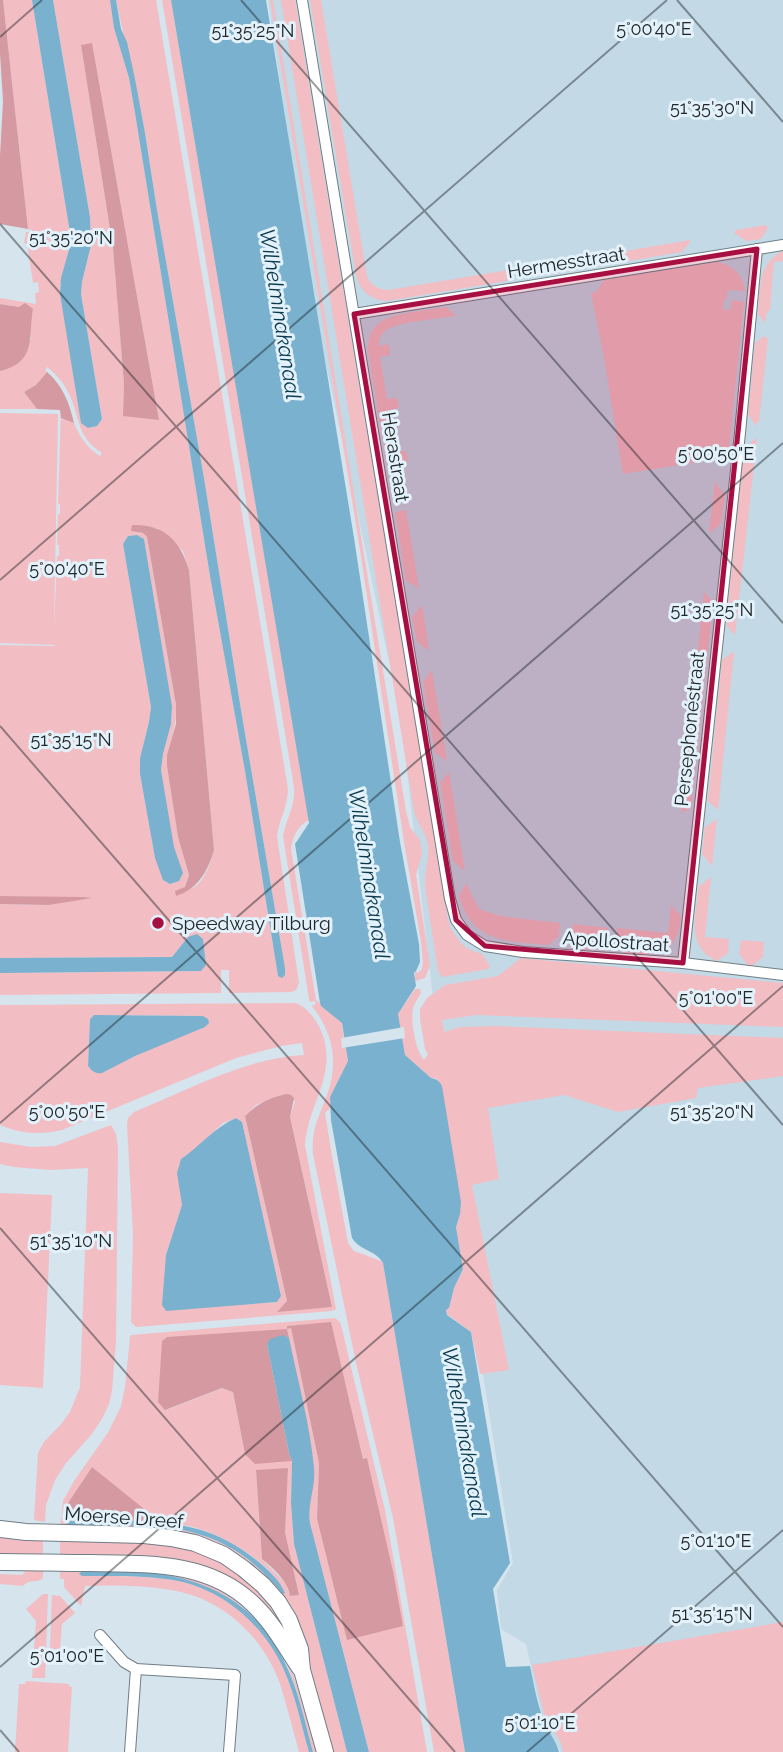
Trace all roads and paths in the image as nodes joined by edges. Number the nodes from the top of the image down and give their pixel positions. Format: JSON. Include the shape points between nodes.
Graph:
{"nodes":[{"id":1,"x":302,"y":0,"type":"edge"},
{"id":2,"x":783,"y":245,"type":"edge"},
{"id":3,"x":757,"y":249,"type":"junction"},
{"id":4,"x":355,"y":314,"type":"junction"},
{"id":5,"x":456,"y":920,"type":"joint"},
{"id":6,"x":682,"y":963,"type":"junction"},
{"id":7,"x":783,"y":975,"type":"edge"},
{"id":8,"x":0,"y":1529,"type":"edge"},
{"id":9,"x":0,"y":1562,"type":"edge"},
{"id":10,"x":100,"y":1636,"type":"dead end"},
{"id":11,"x":136,"y":1669,"type":"junction"},
{"id":12,"x":302,"y":1670,"type":"junction"},
{"id":13,"x":130,"y":1752,"type":"edge"},
{"id":14,"x":229,"y":1752,"type":"edge"},
{"id":15,"x":325,"y":1752,"type":"edge"}],
"edges":[{"from":1,"to":4,"type":"street","name":"Herastraat"},
{"from":2,"to":3,"type":"street","name":"Hermesstraat"},
{"from":3,"to":4,"type":"street","name":"Hermesstraat"},
{"from":3,"to":6,"type":"street","name":"Persephonéstraat"},
{"from":4,"to":5,"type":"street","name":"Herastraat"},
{"from":5,"to":6,"type":"street","name":"Apollostraat","via":[[467,935],[485,946]]},
{"from":6,"to":7,"type":"street","name":"Apollostraat"},
{"from":8,"to":12,"type":"street","name":"Moerse Dreef","via":[[171,1538],[224,1555],[278,1602],[300,1649]]},
{"from":9,"to":12,"type":"street","name":"Moerse Dreef","via":[[164,1565],[200,1573],[251,1602]]},
{"from":10,"to":11,"type":"street"},
{"from":11,"to":13,"type":"street"},
{"from":11,"to":14,"type":"street","via":[[235,1675]]},
{"from":12,"to":15,"type":"street","name":"Moerse Dreef"}]}
